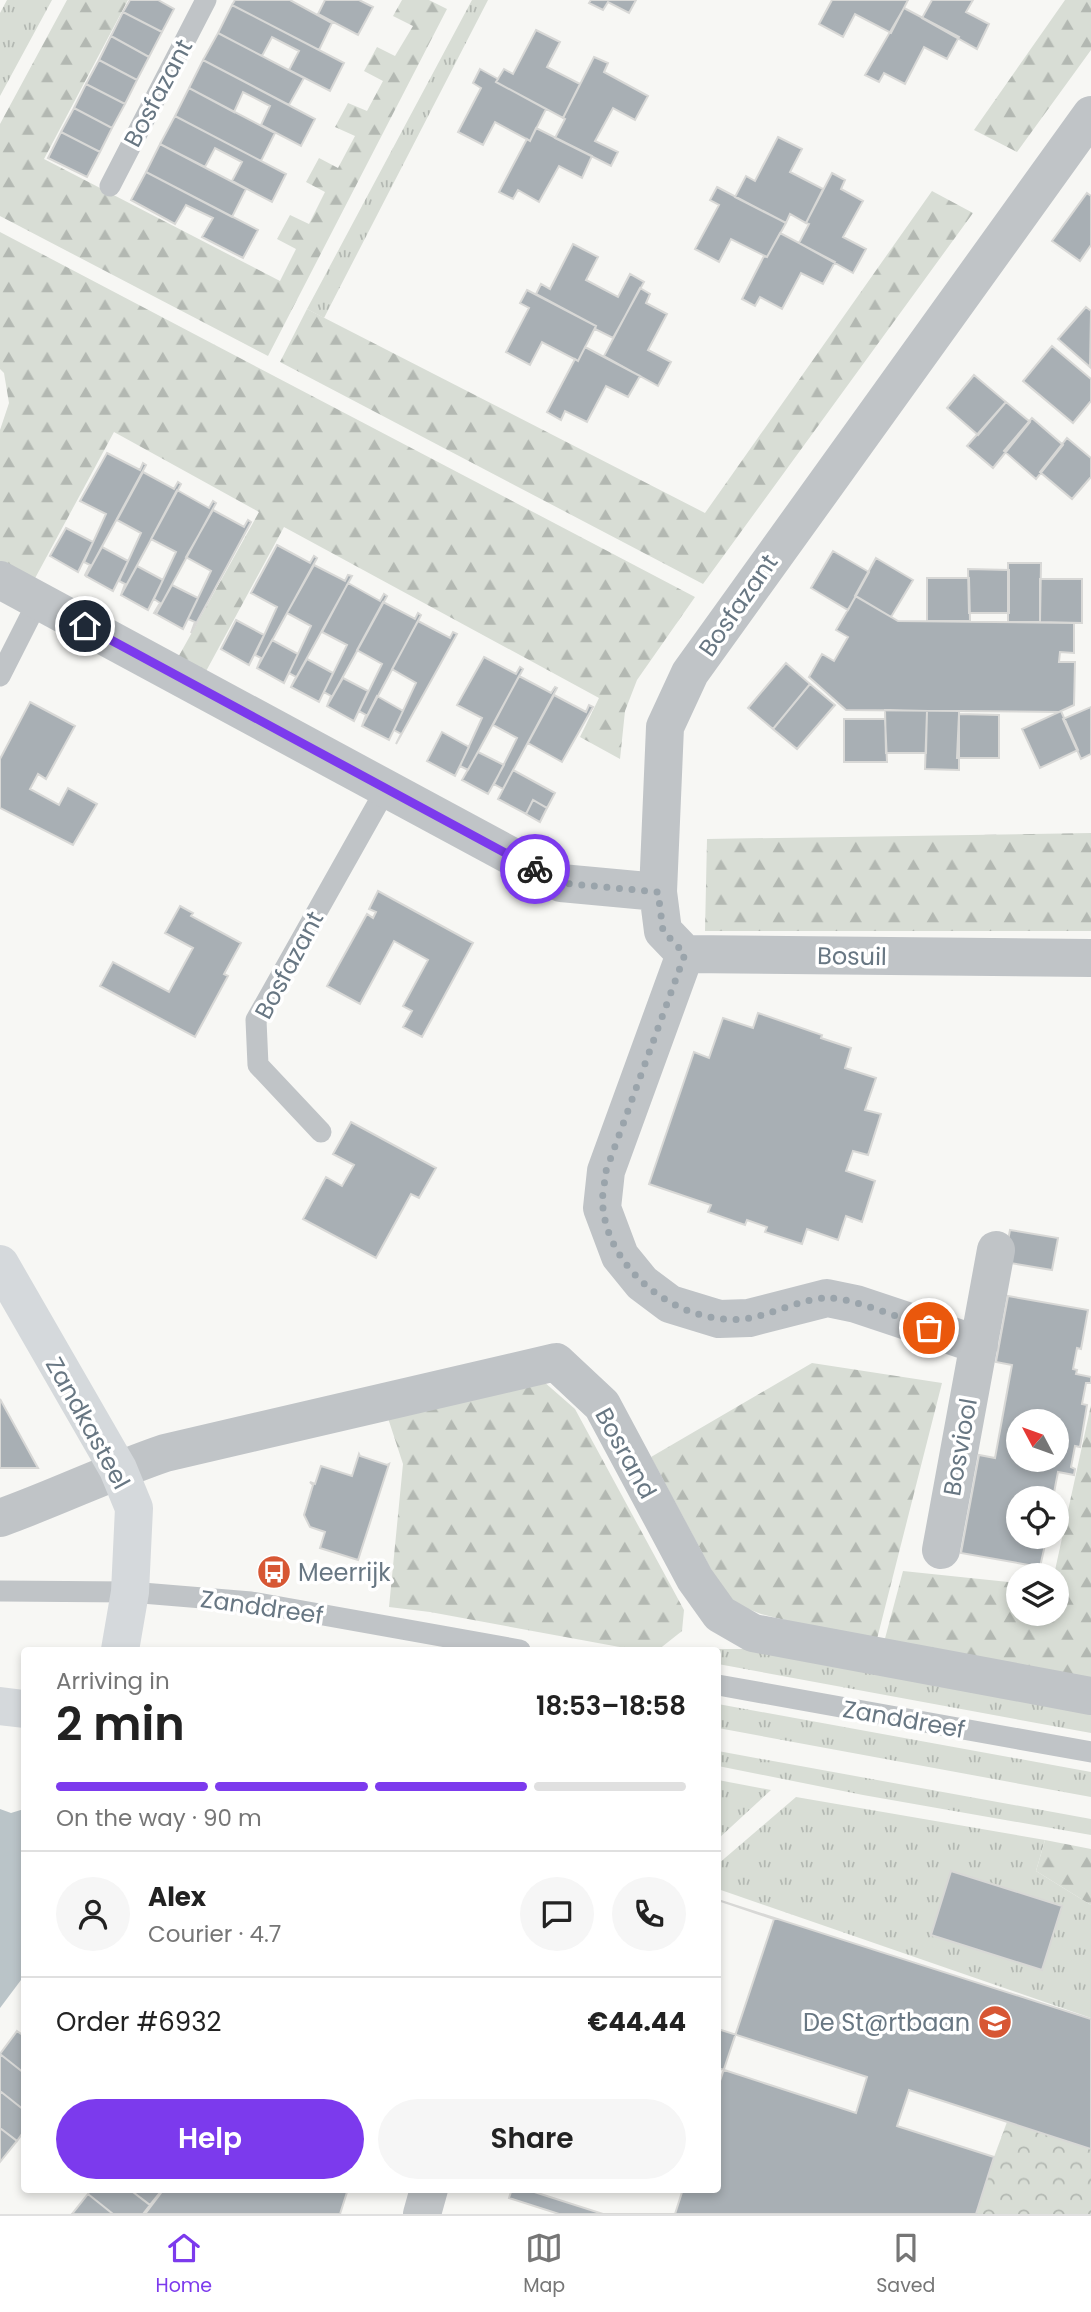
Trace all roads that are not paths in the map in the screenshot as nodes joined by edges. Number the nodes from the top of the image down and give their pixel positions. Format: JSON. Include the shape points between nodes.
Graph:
{"nodes":[{"id":1,"x":206,"y":0,"type":"edge"},
{"id":2,"x":1091,"y":115,"type":"edge"},
{"id":3,"x":110,"y":186,"type":"dead end"},
{"id":4,"x":0,"y":580,"type":"edge"},
{"id":5,"x":38,"y":601,"type":"junction"},
{"id":6,"x":0,"y":676,"type":"edge"},
{"id":7,"x":386,"y":789,"type":"junction"},
{"id":8,"x":658,"y":892,"type":"junction"},
{"id":9,"x":685,"y":954,"type":"junction"},
{"id":10,"x":1091,"y":958,"type":"edge"},
{"id":11,"x":321,"y":1132,"type":"dead end"},
{"id":12,"x":996,"y":1250,"type":"dead end"},
{"id":13,"x":0,"y":1264,"type":"edge"},
{"id":14,"x":979,"y":1345,"type":"junction"},
{"id":15,"x":118,"y":1469,"type":"junction"},
{"id":16,"x":0,"y":1518,"type":"edge"},
{"id":17,"x":941,"y":1550,"type":"dead end"},
{"id":18,"x":0,"y":1591,"type":"edge"},
{"id":19,"x":130,"y":1592,"type":"junction"},
{"id":20,"x":121,"y":1647,"type":"edge"},
{"id":21,"x":503,"y":1647,"type":"edge"},
{"id":22,"x":721,"y":1686,"type":"edge"},
{"id":23,"x":1091,"y":1696,"type":"edge"},
{"id":24,"x":0,"y":1706,"type":"edge"},
{"id":25,"x":21,"y":1709,"type":"edge"},
{"id":26,"x":1091,"y":1752,"type":"edge"},
{"id":27,"x":428,"y":2193,"type":"edge"},
{"id":28,"x":422,"y":2214,"type":"edge"}],
"edges":[{"from":1,"to":3,"type":"lane","name":"Bosfazant"},
{"from":2,"to":8,"type":"street","name":"Bosfazant","via":[[690,673],[665,727]]},
{"from":4,"to":5,"type":"street"},
{"from":5,"to":6,"type":"lane"},
{"from":5,"to":7,"type":"street"},
{"from":7,"to":8,"type":"street","via":[[561,883]]},
{"from":7,"to":11,"type":"lane","name":"Bosfazant","via":[[256,1020],[258,1065]]},
{"from":8,"to":9,"type":"street","via":[[663,931]]},
{"from":9,"to":10,"type":"street","name":"Bosuil"},
{"from":9,"to":14,"type":"street","via":[[606,1171],[603,1208],[620,1256],[642,1283],[670,1304],[719,1319],[749,1318],[827,1298]]},
{"from":12,"to":14,"type":"street","name":"Bosviool"},
{"from":13,"to":15,"type":"street","name":"Zandkasteel"},
{"from":14,"to":17,"type":"street","name":"Bosviool"},
{"from":15,"to":16,"type":"street"},
{"from":15,"to":19,"type":"street","name":"Zandkasteel","via":[[134,1508]]},
{"from":15,"to":23,"type":"street","name":"Bosrand","via":[[165,1453],[556,1362],[602,1405],[695,1579],[720,1614],[753,1633]]},
{"from":18,"to":19,"type":"lane","name":"Zanddreef"},
{"from":19,"to":20,"type":"street","name":"Zandkasteel"},
{"from":19,"to":21,"type":"lane","name":"Zanddreef","via":[[269,1605]]},
{"from":22,"to":26,"type":"lane","name":"Zanddreef"},
{"from":24,"to":25,"type":"street"},
{"from":27,"to":28,"type":"street"}]}
